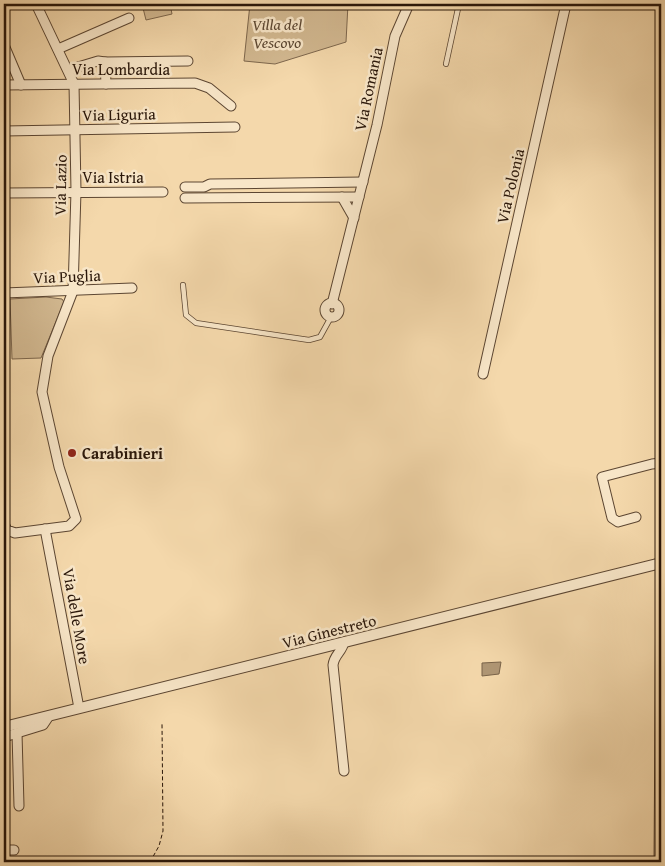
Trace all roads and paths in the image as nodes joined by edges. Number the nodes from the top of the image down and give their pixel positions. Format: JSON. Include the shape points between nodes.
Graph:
{"nodes":[{"id":1,"x":36,"y":4,"type":"edge"},
{"id":2,"x":409,"y":4,"type":"edge"},
{"id":3,"x":459,"y":4,"type":"edge"},
{"id":4,"x":566,"y":4,"type":"edge"},
{"id":5,"x":129,"y":18,"type":"dead end"},
{"id":6,"x":4,"y":45,"type":"edge"},
{"id":7,"x":58,"y":49,"type":"junction"},
{"id":8,"x":188,"y":61,"type":"dead end"},
{"id":9,"x":105,"y":62,"type":"junction"},
{"id":10,"x":446,"y":64,"type":"dead end"},
{"id":11,"x":68,"y":70,"type":"junction"},
{"id":12,"x":74,"y":84,"type":"junction"},
{"id":13,"x":106,"y":84,"type":"junction"},
{"id":14,"x":4,"y":85,"type":"edge"},
{"id":15,"x":21,"y":85,"type":"junction"},
{"id":16,"x":232,"y":106,"type":"dead end"},
{"id":17,"x":235,"y":127,"type":"dead end"},
{"id":18,"x":76,"y":130,"type":"junction"},
{"id":19,"x":4,"y":131,"type":"edge"},
{"id":20,"x":363,"y":182,"type":"junction"},
{"id":21,"x":185,"y":187,"type":"dead end"},
{"id":22,"x":76,"y":191,"type":"junction"},
{"id":23,"x":163,"y":192,"type":"dead end"},
{"id":24,"x":4,"y":193,"type":"edge"},
{"id":25,"x":342,"y":197,"type":"junction"},
{"id":26,"x":359,"y":197,"type":"junction"},
{"id":27,"x":185,"y":198,"type":"dead end"},
{"id":28,"x":354,"y":218,"type":"junction"},
{"id":29,"x":183,"y":285,"type":"dead end"},
{"id":30,"x":132,"y":288,"type":"dead end"},
{"id":31,"x":72,"y":291,"type":"junction"},
{"id":32,"x":4,"y":293,"type":"edge"},
{"id":33,"x":330,"y":317,"type":"joint"},
{"id":34,"x":483,"y":374,"type":"dead end"},
{"id":35,"x":661,"y":464,"type":"edge"},
{"id":36,"x":636,"y":517,"type":"dead end"},
{"id":37,"x":4,"y":524,"type":"edge"},
{"id":38,"x":45,"y":529,"type":"junction"},
{"id":39,"x":661,"y":563,"type":"edge"},
{"id":40,"x":344,"y":642,"type":"junction"},
{"id":41,"x":78,"y":708,"type":"junction"},
{"id":42,"x":49,"y":716,"type":"junction"},
{"id":43,"x":162,"y":724,"type":"dead end"},
{"id":44,"x":4,"y":727,"type":"edge"},
{"id":45,"x":18,"y":734,"type":"junction"},
{"id":46,"x":4,"y":738,"type":"edge"},
{"id":47,"x":344,"y":771,"type":"dead end"},
{"id":48,"x":19,"y":806,"type":"dead end"},
{"id":49,"x":4,"y":850,"type":"edge"},
{"id":50,"x":14,"y":850,"type":"dead end"},
{"id":51,"x":150,"y":862,"type":"edge"},
{"id":52,"x":659,"y":862,"type":"edge"}],
"edges":[{"from":1,"to":7,"type":"street","name":"Via Lazio"},
{"from":2,"to":20,"type":"street","name":"Via Romania","via":[[395,36]]},
{"from":3,"to":10,"type":"lane"},
{"from":4,"to":34,"type":"street","name":"Via Polonia"},
{"from":5,"to":7,"type":"street"},
{"from":6,"to":15,"type":"street"},
{"from":7,"to":11,"type":"street","name":"Via Lazio"},
{"from":8,"to":9,"type":"street"},
{"from":9,"to":11,"type":"street","via":[[92,62]]},
{"from":9,"to":13,"type":"street"},
{"from":11,"to":12,"type":"street","name":"Via Lazio"},
{"from":12,"to":13,"type":"street","name":"Via Lombardia"},
{"from":12,"to":15,"type":"street","name":"Via Lombardia"},
{"from":12,"to":18,"type":"street","name":"Via Lazio"},
{"from":13,"to":16,"type":"street","name":"Via Lombardia","via":[[198,84],[212,90]]},
{"from":14,"to":15,"type":"street","name":"Via Lombardia"},
{"from":17,"to":18,"type":"street","name":"Via Liguria"},
{"from":18,"to":19,"type":"street","name":"Via Liguria"},
{"from":18,"to":22,"type":"street","name":"Via Lazio"},
{"from":20,"to":21,"type":"street"},
{"from":20,"to":26,"type":"street","name":"Via Romania"},
{"from":22,"to":23,"type":"street","name":"Via Istria"},
{"from":22,"to":24,"type":"street","name":"Via Istria"},
{"from":22,"to":31,"type":"street","name":"Via Lazio"},
{"from":25,"to":26,"type":"street"},
{"from":25,"to":27,"type":"street"},
{"from":25,"to":28,"type":"street"},
{"from":26,"to":28,"type":"street","name":"Via Romania"},
{"from":28,"to":33,"type":"street","name":"Via Romania","via":[[332,304],[338,312]]},
{"from":29,"to":33,"type":"lane","via":[[186,314],[196,323],[309,340],[320,337]]},
{"from":30,"to":31,"type":"street","name":"Via Puglia"},
{"from":31,"to":32,"type":"street","name":"Via Puglia"},
{"from":31,"to":38,"type":"street","name":"Via Lazio","via":[[45,370],[42,392],[61,476],[76,519],[69,526]]},
{"from":35,"to":36,"type":"street","via":[[602,477],[612,518],[618,522]]},
{"from":37,"to":38,"type":"street","via":[[13,533]]},
{"from":38,"to":41,"type":"street","name":"Via delle More"},
{"from":39,"to":40,"type":"street","name":"Via Ginestreto"},
{"from":39,"to":52,"type":"street"},
{"from":40,"to":41,"type":"street","name":"Via Ginestreto"},
{"from":40,"to":47,"type":"street","via":[[333,665]]},
{"from":41,"to":42,"type":"street","name":"Via Ginestreto"},
{"from":42,"to":44,"type":"street","name":"Via Ginestreto"},
{"from":42,"to":45,"type":"street","via":[[43,725]]},
{"from":43,"to":51,"type":"path","via":[[163,831]]},
{"from":45,"to":46,"type":"street"},
{"from":45,"to":48,"type":"street"},
{"from":49,"to":50,"type":"street"}]}
